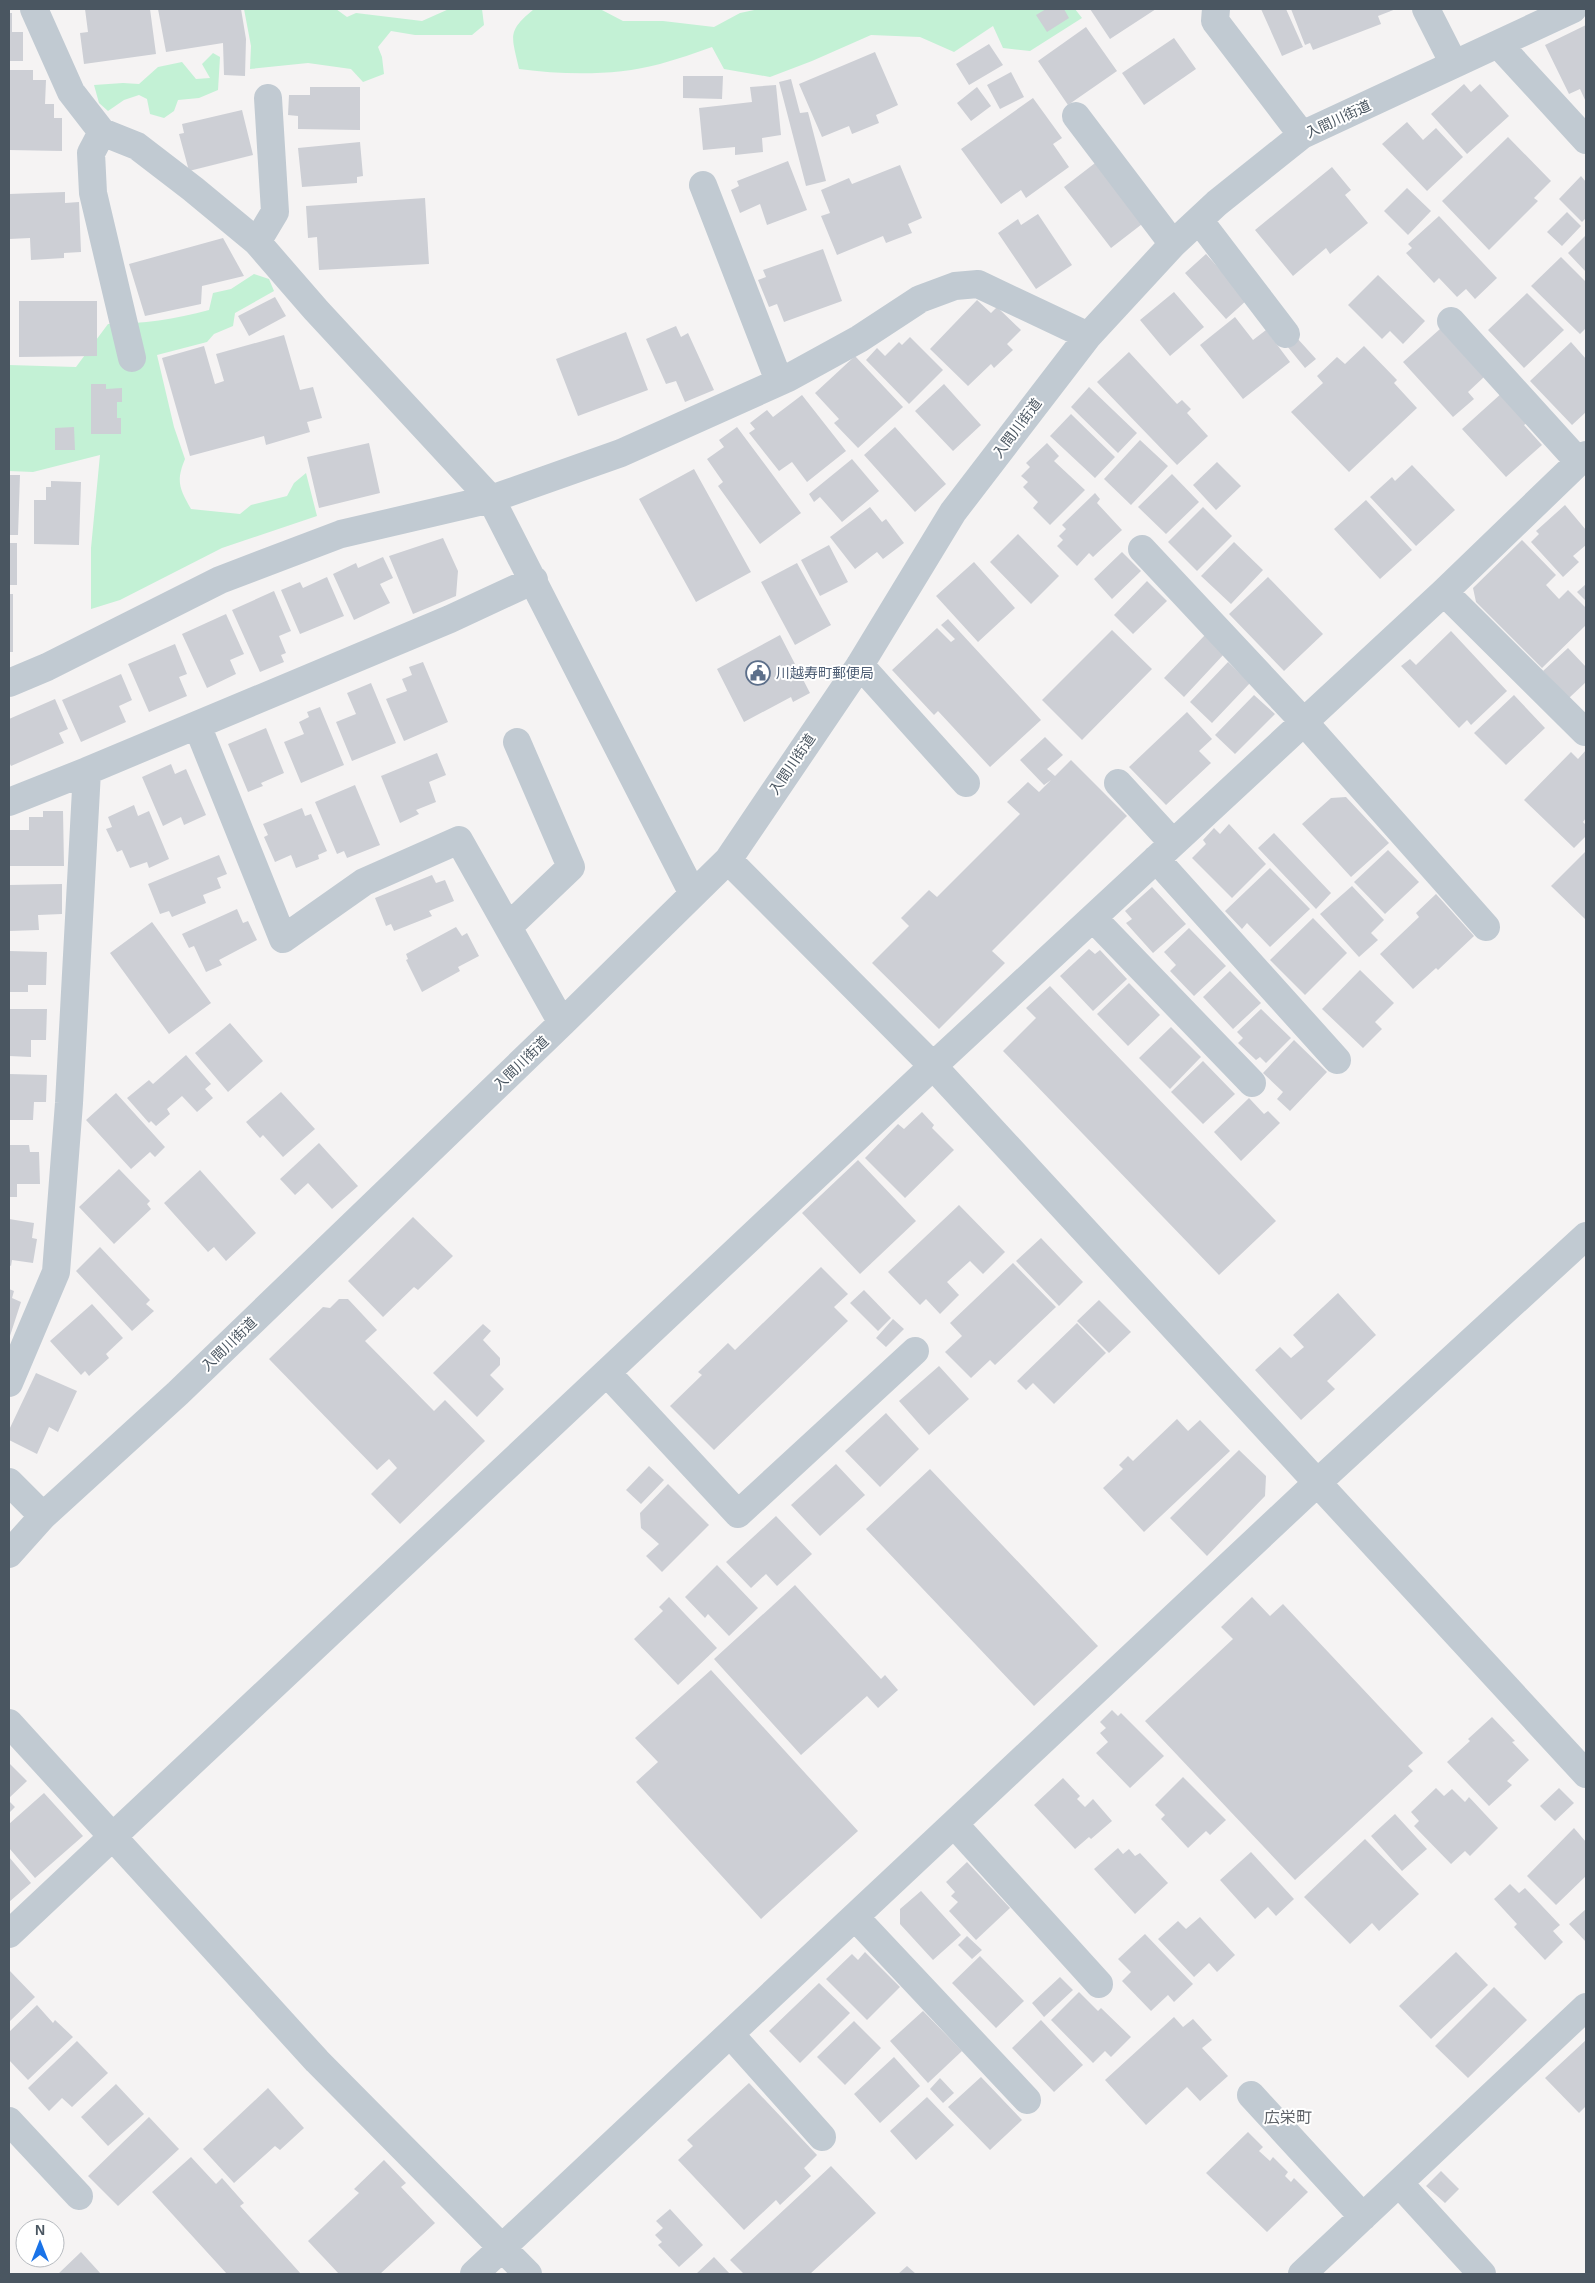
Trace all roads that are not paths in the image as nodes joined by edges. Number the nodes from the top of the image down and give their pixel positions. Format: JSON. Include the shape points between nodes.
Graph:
{"nodes":[{"id":1,"x":34,"y":9,"type":"edge"},
{"id":2,"x":1216,"y":9,"type":"edge"},
{"id":3,"x":1426,"y":9,"type":"edge"},
{"id":4,"x":1574,"y":9,"type":"edge"},
{"id":5,"x":1498,"y":44,"type":"junction"},
{"id":6,"x":1454,"y":64,"type":"junction"},
{"id":7,"x":268,"y":98,"type":"dead end"},
{"id":8,"x":1076,"y":116,"type":"dead end"},
{"id":9,"x":102,"y":132,"type":"junction"},
{"id":10,"x":1302,"y":135,"type":"junction"},
{"id":11,"x":1586,"y":140,"type":"edge"},
{"id":12,"x":704,"y":185,"type":"dead end"},
{"id":13,"x":1199,"y":220,"type":"junction"},
{"id":14,"x":257,"y":242,"type":"junction"},
{"id":15,"x":1173,"y":244,"type":"junction"},
{"id":16,"x":1451,"y":321,"type":"dead end"},
{"id":17,"x":1286,"y":334,"type":"dead end"},
{"id":18,"x":1088,"y":336,"type":"junction"},
{"id":19,"x":132,"y":358,"type":"dead end"},
{"id":20,"x":780,"y":381,"type":"junction"},
{"id":21,"x":1581,"y":468,"type":"edge"},
{"id":22,"x":491,"y":499,"type":"junction"},
{"id":23,"x":1142,"y":549,"type":"dead end"},
{"id":24,"x":534,"y":580,"type":"junction"},
{"id":25,"x":1444,"y":592,"type":"junction"},
{"id":26,"x":860,"y":665,"type":"junction"},
{"id":27,"x":9,"y":683,"type":"edge"},
{"id":28,"x":1304,"y":722,"type":"junction"},
{"id":29,"x":197,"y":725,"type":"junction"},
{"id":30,"x":1584,"y":732,"type":"dead end"},
{"id":31,"x":516,"y":742,"type":"dead end"},
{"id":32,"x":87,"y":771,"type":"junction"},
{"id":33,"x":1118,"y":782,"type":"dead end"},
{"id":34,"x":966,"y":783,"type":"dead end"},
{"id":35,"x":9,"y":802,"type":"edge"},
{"id":36,"x":1164,"y":851,"type":"junction"},
{"id":37,"x":728,"y":860,"type":"junction"},
{"id":38,"x":693,"y":894,"type":"junction"},
{"id":39,"x":1093,"y":918,"type":"junction"},
{"id":40,"x":508,"y":927,"type":"junction"},
{"id":41,"x":1486,"y":927,"type":"dead end"},
{"id":42,"x":562,"y":1023,"type":"junction"},
{"id":43,"x":1337,"y":1060,"type":"dead end"},
{"id":44,"x":933,"y":1066,"type":"junction"},
{"id":45,"x":1252,"y":1084,"type":"dead end"},
{"id":46,"x":1586,"y":1236,"type":"edge"},
{"id":47,"x":915,"y":1351,"type":"dead end"},
{"id":48,"x":607,"y":1372,"type":"junction"},
{"id":49,"x":9,"y":1383,"type":"edge"},
{"id":50,"x":9,"y":1482,"type":"edge"},
{"id":51,"x":1317,"y":1483,"type":"junction"},
{"id":52,"x":43,"y":1516,"type":"junction"},
{"id":53,"x":9,"y":1554,"type":"edge"},
{"id":54,"x":9,"y":1723,"type":"edge"},
{"id":55,"x":1586,"y":1774,"type":"edge"},
{"id":56,"x":954,"y":1824,"type":"junction"},
{"id":57,"x":113,"y":1837,"type":"junction"},
{"id":58,"x":855,"y":1917,"type":"junction"},
{"id":59,"x":9,"y":1934,"type":"edge"},
{"id":60,"x":1099,"y":1984,"type":"dead end"},
{"id":61,"x":1586,"y":2007,"type":"edge"},
{"id":62,"x":730,"y":2034,"type":"junction"},
{"id":63,"x":1251,"y":2095,"type":"dead end"},
{"id":64,"x":1027,"y":2100,"type":"dead end"},
{"id":65,"x":9,"y":2121,"type":"edge"},
{"id":66,"x":822,"y":2137,"type":"dead end"},
{"id":67,"x":1399,"y":2183,"type":"junction"},
{"id":68,"x":79,"y":2196,"type":"dead end"},
{"id":69,"x":1363,"y":2218,"type":"junction"},
{"id":70,"x":503,"y":2248,"type":"junction"},
{"id":71,"x":474,"y":2274,"type":"edge"},
{"id":72,"x":528,"y":2274,"type":"edge"},
{"id":73,"x":1302,"y":2274,"type":"edge"},
{"id":74,"x":1482,"y":2274,"type":"edge"}],
"edges":[{"from":1,"to":9,"type":"street","via":[[71,92]]},
{"from":2,"to":10,"type":"street","via":[[1216,21]]},
{"from":3,"to":6,"type":"street"},
{"from":4,"to":5,"type":"street","name":"入間川街道"},
{"from":5,"to":6,"type":"street","name":"入間川街道"},
{"from":5,"to":11,"type":"street"},
{"from":6,"to":10,"type":"street","name":"入間川街道"},
{"from":7,"to":14,"type":"street","via":[[275,212]]},
{"from":8,"to":15,"type":"street"},
{"from":9,"to":14,"type":"street","via":[[137,146]]},
{"from":9,"to":19,"type":"street","via":[[91,153],[93,193]]},
{"from":10,"to":13,"type":"street","name":"入間川街道"},
{"from":12,"to":20,"type":"street"},
{"from":13,"to":15,"type":"street","name":"入間川街道"},
{"from":13,"to":17,"type":"street"},
{"from":14,"to":22,"type":"street"},
{"from":15,"to":18,"type":"street","name":"入間川街道"},
{"from":16,"to":21,"type":"street"},
{"from":18,"to":20,"type":"street","via":[[978,284],[955,286],[920,298],[859,338]]},
{"from":18,"to":26,"type":"street","name":"入間川街道","via":[[953,512]]},
{"from":20,"to":22,"type":"street","via":[[621,453]]},
{"from":21,"to":25,"type":"street"},
{"from":22,"to":24,"type":"street"},
{"from":22,"to":27,"type":"street","via":[[322,541],[220,580]]},
{"from":23,"to":28,"type":"street"},
{"from":24,"to":29,"type":"street","via":[[450,619]]},
{"from":24,"to":38,"type":"street"},
{"from":25,"to":28,"type":"street"},
{"from":25,"to":30,"type":"street"},
{"from":26,"to":34,"type":"street"},
{"from":26,"to":37,"type":"street","name":"入間川街道"},
{"from":28,"to":36,"type":"street"},
{"from":28,"to":41,"type":"street"},
{"from":29,"to":32,"type":"street"},
{"from":29,"to":40,"type":"street","via":[[283,939],[364,882],[459,840]]},
{"from":31,"to":40,"type":"street","via":[[571,867]]},
{"from":32,"to":35,"type":"street"},
{"from":32,"to":49,"type":"street","via":[[69,1104],[56,1272]]},
{"from":33,"to":36,"type":"street"},
{"from":36,"to":39,"type":"street"},
{"from":36,"to":43,"type":"street"},
{"from":37,"to":38,"type":"street","name":"入間川街道"},
{"from":37,"to":44,"type":"street"},
{"from":38,"to":42,"type":"street","name":"入間川街道"},
{"from":39,"to":44,"type":"street"},
{"from":39,"to":45,"type":"street"},
{"from":40,"to":42,"type":"street"},
{"from":42,"to":52,"type":"street","name":"入間川街道","via":[[178,1392]]},
{"from":44,"to":48,"type":"street"},
{"from":44,"to":51,"type":"street"},
{"from":46,"to":51,"type":"street"},
{"from":47,"to":48,"type":"street","via":[[738,1514]]},
{"from":48,"to":57,"type":"street"},
{"from":50,"to":52,"type":"street"},
{"from":51,"to":55,"type":"street"},
{"from":51,"to":56,"type":"street"},
{"from":52,"to":53,"type":"street","name":"入間川街道"},
{"from":54,"to":57,"type":"street"},
{"from":56,"to":58,"type":"street"},
{"from":56,"to":60,"type":"street"},
{"from":57,"to":59,"type":"street"},
{"from":57,"to":70,"type":"street","via":[[317,2061]]},
{"from":58,"to":62,"type":"street"},
{"from":58,"to":64,"type":"street"},
{"from":61,"to":67,"type":"street"},
{"from":62,"to":66,"type":"street"},
{"from":62,"to":70,"type":"street"},
{"from":63,"to":69,"type":"street"},
{"from":65,"to":68,"type":"street"},
{"from":67,"to":69,"type":"street"},
{"from":67,"to":74,"type":"street"},
{"from":69,"to":73,"type":"street"},
{"from":70,"to":71,"type":"street"},
{"from":70,"to":72,"type":"street"}]}
